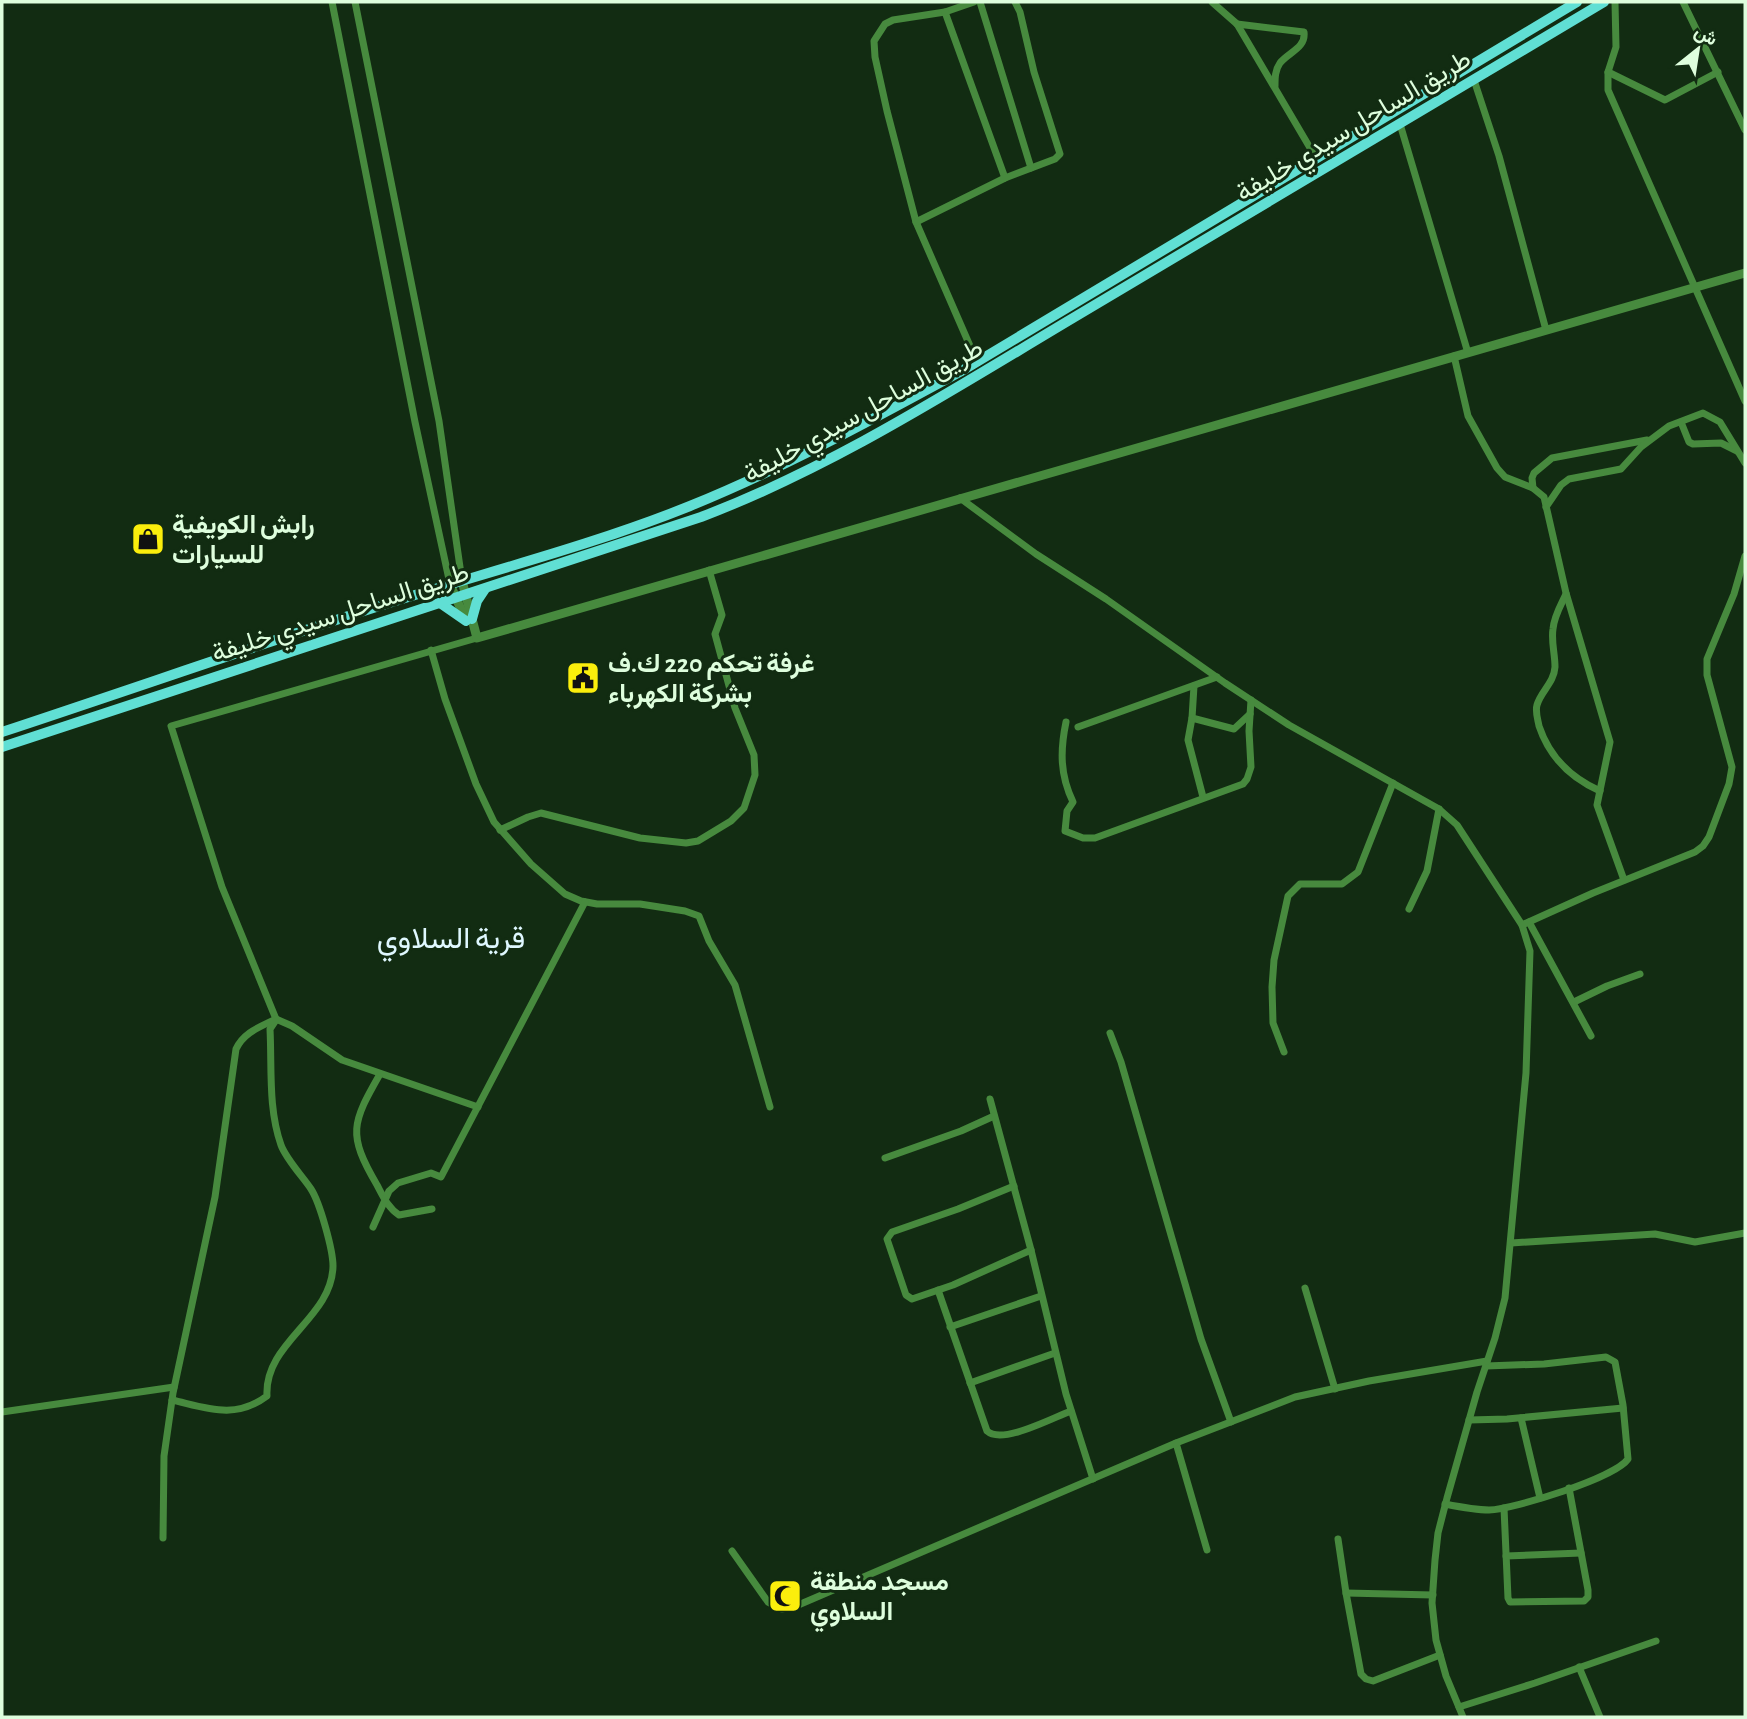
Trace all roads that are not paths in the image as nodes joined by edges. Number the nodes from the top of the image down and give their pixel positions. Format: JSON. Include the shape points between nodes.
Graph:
{"nodes":[{"id":1,"x":332,"y":2,"type":"edge"},
{"id":2,"x":355,"y":2,"type":"edge"},
{"id":3,"x":974,"y":2,"type":"edge"},
{"id":4,"x":980,"y":2,"type":"edge"},
{"id":5,"x":1015,"y":2,"type":"edge"},
{"id":6,"x":1212,"y":2,"type":"edge"},
{"id":7,"x":1577,"y":2,"type":"edge"},
{"id":8,"x":1604,"y":2,"type":"edge"},
{"id":9,"x":1615,"y":2,"type":"edge"},
{"id":10,"x":1683,"y":2,"type":"edge"},
{"id":11,"x":945,"y":12,"type":"junction"},
{"id":12,"x":1237,"y":24,"type":"junction"},
{"id":13,"x":1608,"y":72,"type":"junction"},
{"id":14,"x":1718,"y":72,"type":"junction"},
{"id":15,"x":1474,"y":80,"type":"junction"},
{"id":16,"x":1275,"y":86,"type":"junction"},
{"id":17,"x":1400,"y":124,"type":"junction"},
{"id":18,"x":1745,"y":130,"type":"edge"},
{"id":19,"x":1316,"y":159,"type":"junction"},
{"id":20,"x":1031,"y":168,"type":"junction"},
{"id":21,"x":1005,"y":178,"type":"junction"},
{"id":22,"x":916,"y":222,"type":"junction"},
{"id":23,"x":1745,"y":273,"type":"edge"},
{"id":24,"x":1695,"y":287,"type":"junction"},
{"id":25,"x":1546,"y":330,"type":"junction"},
{"id":26,"x":1468,"y":353,"type":"junction"},
{"id":27,"x":1454,"y":356,"type":"junction"},
{"id":28,"x":976,"y":362,"type":"junction"},
{"id":29,"x":1745,"y":401,"type":"edge"},
{"id":30,"x":1681,"y":422,"type":"junction"},
{"id":31,"x":1651,"y":439,"type":"junction"},
{"id":32,"x":1738,"y":452,"type":"junction"},
{"id":33,"x":1745,"y":463,"type":"edge"},
{"id":34,"x":1533,"y":488,"type":"junction"},
{"id":35,"x":960,"y":498,"type":"junction"},
{"id":36,"x":1546,"y":507,"type":"junction"},
{"id":37,"x":1745,"y":556,"type":"edge"},
{"id":38,"x":709,"y":570,"type":"junction"},
{"id":39,"x":463,"y":581,"type":"junction"},
{"id":40,"x":450,"y":584,"type":"junction"},
{"id":41,"x":485,"y":589,"type":"junction"},
{"id":42,"x":1566,"y":593,"type":"junction"},
{"id":43,"x":460,"y":596,"type":"junction"},
{"id":44,"x":440,"y":603,"type":"junction"},
{"id":45,"x":472,"y":627,"type":"junction"},
{"id":46,"x":431,"y":650,"type":"junction"},
{"id":47,"x":1217,"y":677,"type":"junction"},
{"id":48,"x":1194,"y":686,"type":"junction"},
{"id":49,"x":1251,"y":700,"type":"junction"},
{"id":50,"x":1250,"y":714,"type":"junction"},
{"id":51,"x":1192,"y":718,"type":"junction"},
{"id":52,"x":1066,"y":722,"type":"dead end"},
{"id":53,"x":1078,"y":727,"type":"dead end"},
{"id":54,"x":2,"y":732,"type":"edge"},
{"id":55,"x":2,"y":747,"type":"edge"},
{"id":56,"x":1393,"y":783,"type":"junction"},
{"id":57,"x":1600,"y":791,"type":"junction"},
{"id":58,"x":1203,"y":797,"type":"junction"},
{"id":59,"x":1439,"y":809,"type":"junction"},
{"id":60,"x":500,"y":830,"type":"junction"},
{"id":61,"x":1624,"y":880,"type":"junction"},
{"id":62,"x":585,"y":902,"type":"junction"},
{"id":63,"x":1409,"y":909,"type":"dead end"},
{"id":64,"x":1526,"y":924,"type":"junction"},
{"id":65,"x":1640,"y":974,"type":"dead end"},
{"id":66,"x":1574,"y":1002,"type":"junction"},
{"id":67,"x":276,"y":1019,"type":"junction"},
{"id":68,"x":1110,"y":1033,"type":"dead end"},
{"id":69,"x":1591,"y":1036,"type":"dead end"},
{"id":70,"x":1284,"y":1052,"type":"dead end"},
{"id":71,"x":380,"y":1074,"type":"junction"},
{"id":72,"x":990,"y":1098,"type":"dead end"},
{"id":73,"x":478,"y":1107,"type":"junction"},
{"id":74,"x":770,"y":1107,"type":"dead end"},
{"id":75,"x":994,"y":1116,"type":"junction"},
{"id":76,"x":885,"y":1158,"type":"dead end"},
{"id":77,"x":1014,"y":1186,"type":"junction"},
{"id":78,"x":386,"y":1200,"type":"junction"},
{"id":79,"x":432,"y":1209,"type":"dead end"},
{"id":80,"x":373,"y":1227,"type":"dead end"},
{"id":81,"x":1745,"y":1233,"type":"edge"},
{"id":82,"x":1511,"y":1243,"type":"junction"},
{"id":83,"x":1031,"y":1250,"type":"junction"},
{"id":84,"x":1305,"y":1288,"type":"dead end"},
{"id":85,"x":938,"y":1290,"type":"junction"},
{"id":86,"x":1041,"y":1296,"type":"junction"},
{"id":87,"x":950,"y":1327,"type":"junction"},
{"id":88,"x":1055,"y":1353,"type":"junction"},
{"id":89,"x":1487,"y":1364,"type":"junction"},
{"id":90,"x":970,"y":1383,"type":"junction"},
{"id":91,"x":174,"y":1387,"type":"junction"},
{"id":92,"x":1335,"y":1388,"type":"junction"},
{"id":93,"x":172,"y":1400,"type":"junction"},
{"id":94,"x":1623,"y":1408,"type":"junction"},
{"id":95,"x":1071,"y":1411,"type":"junction"},
{"id":96,"x":2,"y":1412,"type":"edge"},
{"id":97,"x":1521,"y":1418,"type":"junction"},
{"id":98,"x":1469,"y":1420,"type":"junction"},
{"id":99,"x":1231,"y":1422,"type":"junction"},
{"id":100,"x":1176,"y":1443,"type":"junction"},
{"id":101,"x":1093,"y":1479,"type":"junction"},
{"id":102,"x":1569,"y":1488,"type":"junction"},
{"id":103,"x":1540,"y":1498,"type":"junction"},
{"id":104,"x":1445,"y":1504,"type":"junction"},
{"id":105,"x":1504,"y":1507,"type":"junction"},
{"id":106,"x":163,"y":1538,"type":"dead end"},
{"id":107,"x":1338,"y":1539,"type":"dead end"},
{"id":108,"x":1207,"y":1550,"type":"dead end"},
{"id":109,"x":732,"y":1551,"type":"dead end"},
{"id":110,"x":1581,"y":1553,"type":"junction"},
{"id":111,"x":1506,"y":1556,"type":"junction"},
{"id":112,"x":1346,"y":1593,"type":"junction"},
{"id":113,"x":1433,"y":1595,"type":"junction"},
{"id":114,"x":1656,"y":1641,"type":"dead end"},
{"id":115,"x":1440,"y":1655,"type":"junction"},
{"id":116,"x":1579,"y":1667,"type":"junction"},
{"id":117,"x":1459,"y":1707,"type":"junction"},
{"id":118,"x":1463,"y":1717,"type":"edge"},
{"id":119,"x":1600,"y":1717,"type":"edge"}],
"edges":[{"from":1,"to":40,"type":"street"},
{"from":2,"to":39,"type":"street","via":[[439,421]]},
{"from":3,"to":11,"type":"street"},
{"from":4,"to":20,"type":"street"},
{"from":5,"to":20,"type":"street","via":[[1060,151],[1055,159]]},
{"from":6,"to":12,"type":"street"},
{"from":7,"to":19,"type":"highway"},
{"from":8,"to":15,"type":"highway","name":"طريق الساحل سيدي خليفة"},
{"from":9,"to":13,"type":"street","via":[[1616,47]]},
{"from":10,"to":14,"type":"street"},
{"from":11,"to":21,"type":"street"},
{"from":11,"to":22,"type":"street","via":[[892,20],[874,41]]},
{"from":12,"to":16,"type":"street"},
{"from":12,"to":16,"type":"street","via":[[1304,32],[1302,43],[1276,70]]},
{"from":13,"to":14,"type":"street","via":[[1665,100]]},
{"from":13,"to":24,"type":"street","via":[[1608,90]]},
{"from":14,"to":18,"type":"street"},
{"from":15,"to":17,"type":"highway","name":"طريق الساحل سيدي خليفة"},
{"from":15,"to":25,"type":"street"},
{"from":16,"to":19,"type":"street"},
{"from":17,"to":26,"type":"street"},
{"from":17,"to":41,"type":"highway","name":"طريق الساحل سيدي خليفة","via":[[807,472],[701,517]]},
{"from":19,"to":28,"type":"highway"},
{"from":20,"to":21,"type":"street"},
{"from":21,"to":22,"type":"street"},
{"from":22,"to":28,"type":"street"},
{"from":23,"to":24,"type":"street"},
{"from":24,"to":25,"type":"street"},
{"from":24,"to":29,"type":"street"},
{"from":25,"to":26,"type":"street"},
{"from":26,"to":27,"type":"street"},
{"from":27,"to":34,"type":"street","via":[[1468,416],[1490,456],[1505,477]]},
{"from":27,"to":35,"type":"street"},
{"from":28,"to":39,"type":"highway","via":[[842,436],[702,501]]},
{"from":30,"to":31,"type":"street"},
{"from":30,"to":32,"type":"street","via":[[1689,442],[1721,443]]},
{"from":30,"to":32,"type":"street","via":[[1703,413],[1713,416]]},
{"from":31,"to":34,"type":"street","via":[[1552,458],[1537,468]]},
{"from":31,"to":36,"type":"street","via":[[1621,469],[1569,479]]},
{"from":32,"to":33,"type":"street"},
{"from":34,"to":36,"type":"street","via":[[1544,497]]},
{"from":35,"to":38,"type":"street"},
{"from":35,"to":47,"type":"street"},
{"from":36,"to":42,"type":"street"},
{"from":37,"to":61,"type":"street","via":[[1707,659],[1707,675],[1732,762],[1729,785],[1703,846]]},
{"from":38,"to":45,"type":"street"},
{"from":38,"to":60,"type":"street","via":[[722,615],[715,634],[735,708],[754,755],[755,775],[744,808],[698,841],[686,843],[640,838],[541,813]]},
{"from":39,"to":40,"type":"highway"},
{"from":39,"to":43,"type":"street"},
{"from":40,"to":43,"type":"street"},
{"from":40,"to":54,"type":"highway"},
{"from":41,"to":43,"type":"highway","name":"طريق الساحل سيدي خليفة"},
{"from":41,"to":45,"type":"highway","via":[[477,601]]},
{"from":42,"to":57,"type":"street","via":[[1610,743]]},
{"from":42,"to":57,"type":"street","via":[[1553,628],[1553,677],[1536,705],[1536,716],[1556,758],[1575,778]]},
{"from":43,"to":44,"type":"highway","name":"طريق الساحل سيدي خليفة"},
{"from":43,"to":45,"type":"street"},
{"from":44,"to":45,"type":"highway"},
{"from":44,"to":55,"type":"highway","name":"طريق الساحل سيدي خليفة"},
{"from":45,"to":46,"type":"street"},
{"from":46,"to":60,"type":"street","via":[[476,784]]},
{"from":46,"to":67,"type":"street","via":[[171,726],[222,887]]},
{"from":47,"to":48,"type":"street"},
{"from":47,"to":49,"type":"street"},
{"from":48,"to":51,"type":"street"},
{"from":48,"to":53,"type":"street"},
{"from":49,"to":50,"type":"street"},
{"from":49,"to":56,"type":"street"},
{"from":50,"to":51,"type":"street","via":[[1234,729]]},
{"from":50,"to":58,"type":"street","via":[[1247,779]]},
{"from":51,"to":58,"type":"street","via":[[1188,740]]},
{"from":52,"to":58,"type":"street","via":[[1061,763],[1073,802],[1065,831],[1095,838]]},
{"from":56,"to":59,"type":"street"},
{"from":56,"to":70,"type":"street","via":[[1358,872],[1342,884],[1300,884],[1288,896],[1272,987],[1273,1023]]},
{"from":57,"to":61,"type":"street","via":[[1597,805]]},
{"from":59,"to":63,"type":"street","via":[[1427,871]]},
{"from":59,"to":64,"type":"street","via":[[1457,825]]},
{"from":60,"to":62,"type":"street","via":[[554,885]]},
{"from":61,"to":64,"type":"street"},
{"from":62,"to":73,"type":"street"},
{"from":62,"to":74,"type":"street","via":[[640,904],[699,916],[735,985]]},
{"from":64,"to":66,"type":"street"},
{"from":64,"to":82,"type":"street","via":[[1530,976]]},
{"from":65,"to":66,"type":"street"},
{"from":66,"to":69,"type":"street"},
{"from":67,"to":71,"type":"street","via":[[342,1060]]},
{"from":67,"to":91,"type":"street","via":[[250,1032],[236,1049],[215,1197]]},
{"from":67,"to":93,"type":"street","via":[[270,1029],[271,1098],[282,1147],[314,1193],[325,1228],[333,1266],[327,1291],[282,1350],[267,1396],[251,1408],[219,1410]]},
{"from":68,"to":99,"type":"street","via":[[1200,1339]]},
{"from":71,"to":73,"type":"street"},
{"from":71,"to":78,"type":"street","via":[[355,1126],[363,1162]]},
{"from":72,"to":75,"type":"street"},
{"from":73,"to":78,"type":"street","via":[[441,1177],[431,1173],[398,1183]]},
{"from":75,"to":76,"type":"street"},
{"from":75,"to":77,"type":"street"},
{"from":77,"to":83,"type":"street"},
{"from":77,"to":85,"type":"street","via":[[888,1235],[909,1299]]},
{"from":78,"to":79,"type":"street","via":[[399,1215]]},
{"from":78,"to":80,"type":"street"},
{"from":81,"to":82,"type":"street","via":[[1695,1242],[1655,1234]]},
{"from":82,"to":89,"type":"street","via":[[1505,1298]]},
{"from":83,"to":85,"type":"street"},
{"from":83,"to":86,"type":"street"},
{"from":84,"to":92,"type":"street"},
{"from":85,"to":87,"type":"street"},
{"from":86,"to":87,"type":"street"},
{"from":86,"to":88,"type":"street"},
{"from":87,"to":90,"type":"street"},
{"from":88,"to":90,"type":"street"},
{"from":88,"to":95,"type":"street"},
{"from":89,"to":92,"type":"street","via":[[1460,1364]]},
{"from":89,"to":94,"type":"street","via":[[1606,1357],[1615,1362]]},
{"from":89,"to":98,"type":"street"},
{"from":90,"to":95,"type":"street","via":[[992,1436],[1001,1437]]},
{"from":91,"to":93,"type":"street"},
{"from":91,"to":96,"type":"street"},
{"from":92,"to":99,"type":"street","via":[[1295,1397]]},
{"from":93,"to":106,"type":"street","via":[[164,1456]]},
{"from":94,"to":97,"type":"street"},
{"from":94,"to":102,"type":"street","via":[[1628,1450],[1624,1465]]},
{"from":95,"to":101,"type":"street"},
{"from":97,"to":98,"type":"street"},
{"from":97,"to":103,"type":"street"},
{"from":98,"to":104,"type":"street"},
{"from":99,"to":100,"type":"street"},
{"from":100,"to":101,"type":"street"},
{"from":100,"to":108,"type":"street"},
{"from":101,"to":109,"type":"street","via":[[782,1609],[768,1602]]},
{"from":102,"to":103,"type":"street"},
{"from":102,"to":110,"type":"street"},
{"from":103,"to":105,"type":"street"},
{"from":104,"to":105,"type":"street"},
{"from":104,"to":113,"type":"street"},
{"from":105,"to":111,"type":"street"},
{"from":107,"to":112,"type":"street"},
{"from":110,"to":111,"type":"street"},
{"from":110,"to":111,"type":"street","via":[[1588,1590],[1584,1601],[1510,1602]]},
{"from":112,"to":113,"type":"street"},
{"from":112,"to":115,"type":"street","via":[[1361,1674],[1366,1679],[1373,1681]]},
{"from":113,"to":115,"type":"street"},
{"from":114,"to":116,"type":"street"},
{"from":115,"to":117,"type":"street"},
{"from":116,"to":117,"type":"street"},
{"from":116,"to":119,"type":"street"},
{"from":117,"to":118,"type":"street"}]}
